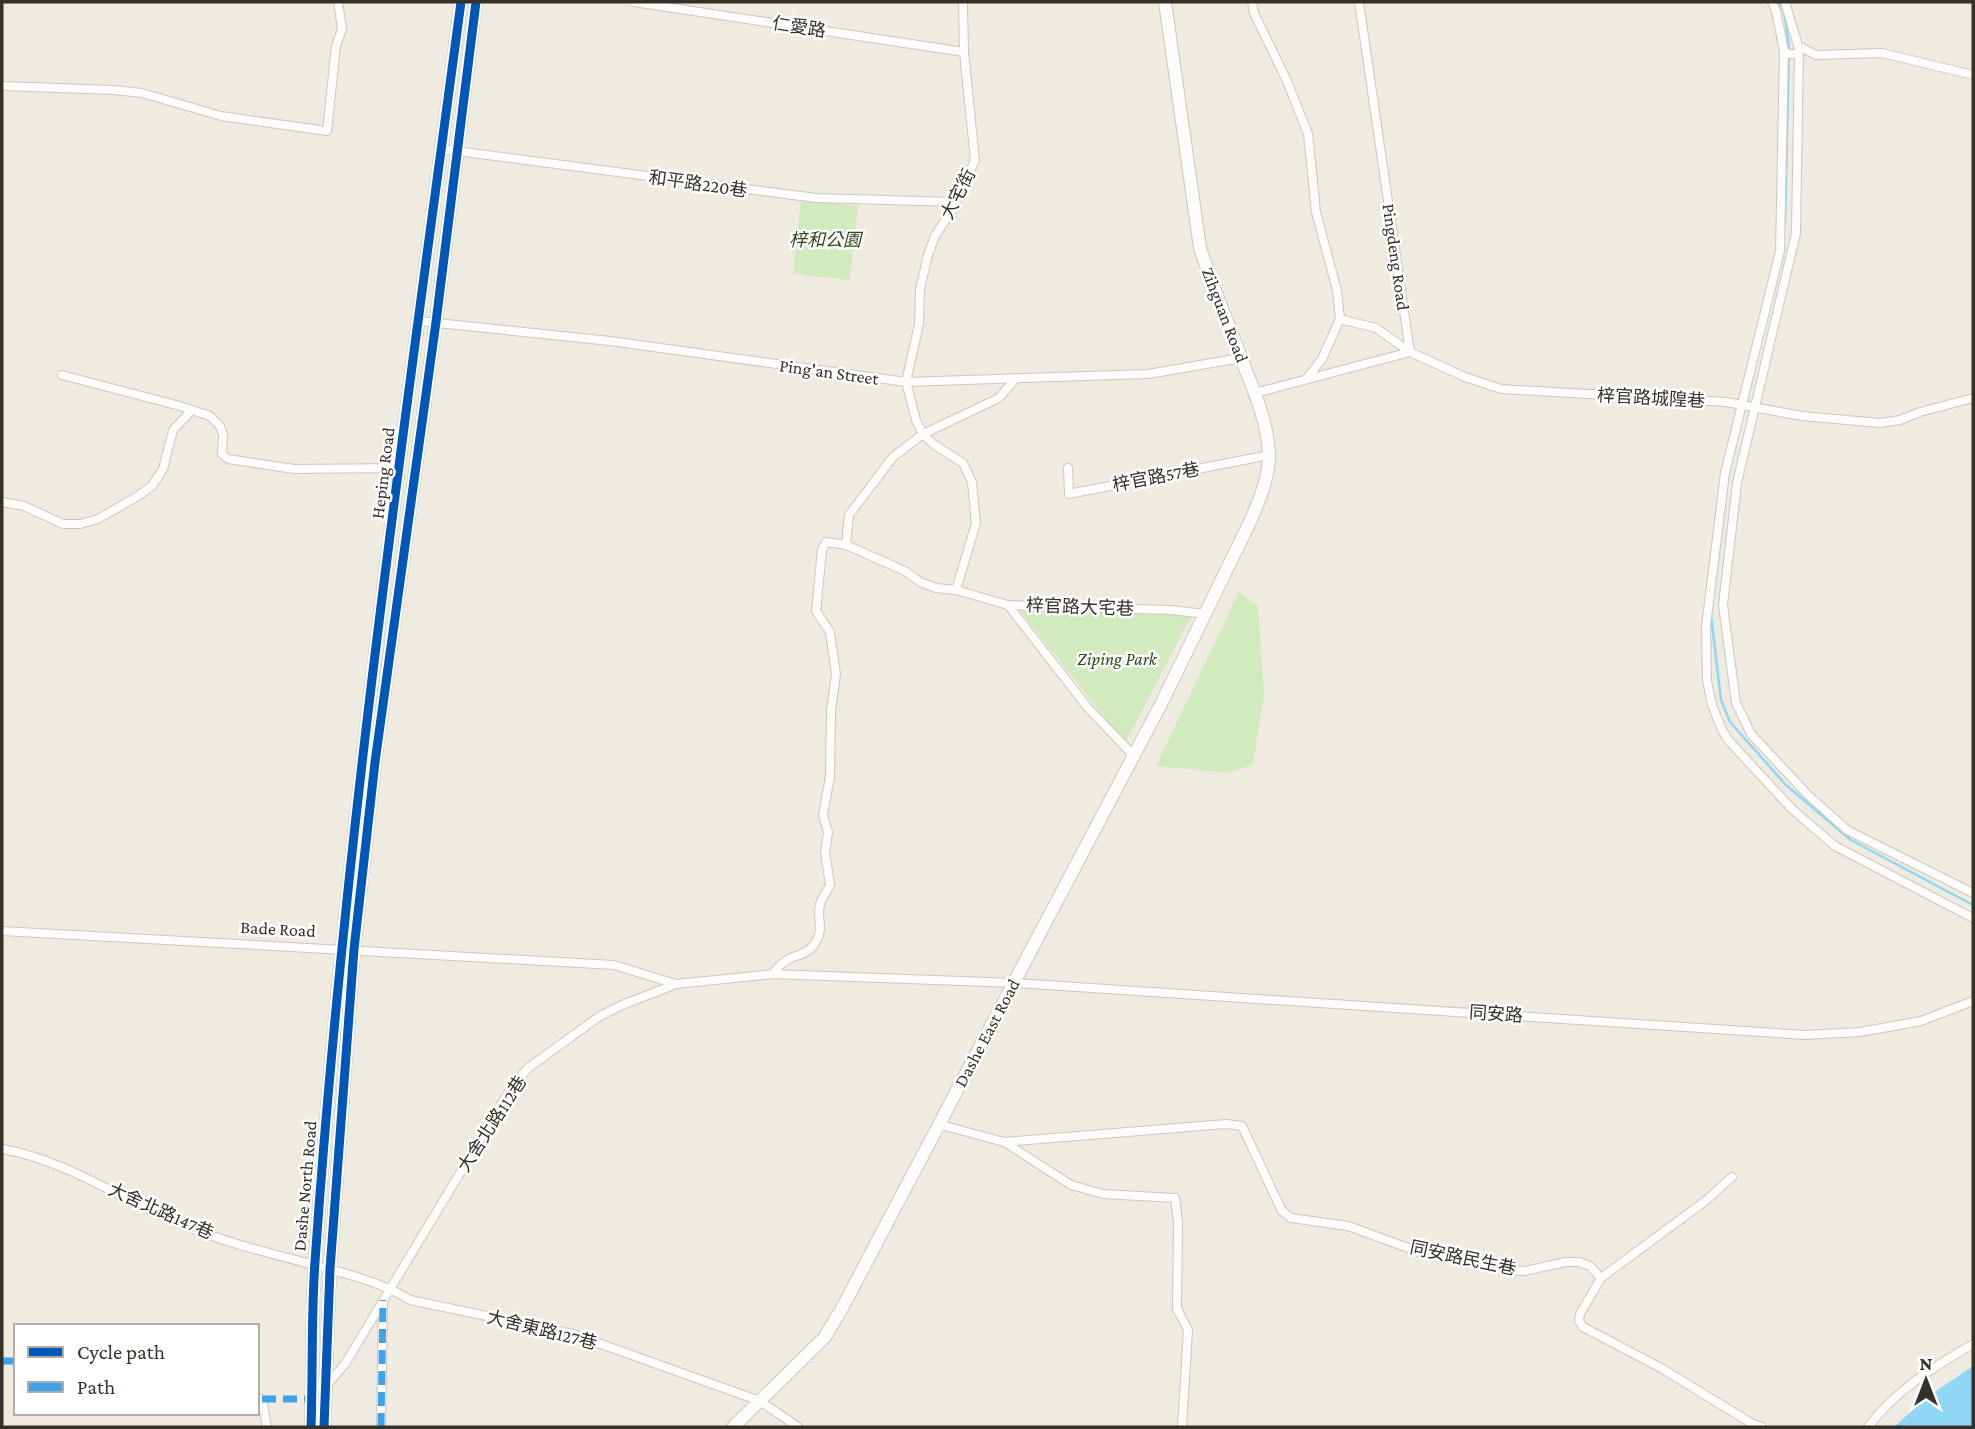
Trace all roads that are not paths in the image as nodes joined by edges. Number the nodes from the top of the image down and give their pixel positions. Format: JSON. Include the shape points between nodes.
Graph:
{"nodes":[{"id":1,"x":338,"y":2,"type":"edge"},
{"id":2,"x":461,"y":2,"type":"edge"},
{"id":3,"x":476,"y":2,"type":"edge"},
{"id":4,"x":634,"y":2,"type":"edge"},
{"id":5,"x":963,"y":2,"type":"edge"},
{"id":6,"x":1165,"y":2,"type":"edge"},
{"id":7,"x":1252,"y":2,"type":"edge"},
{"id":8,"x":1359,"y":2,"type":"edge"},
{"id":9,"x":1772,"y":2,"type":"edge"},
{"id":10,"x":1785,"y":2,"type":"edge"},
{"id":11,"x":964,"y":51,"type":"junction"},
{"id":12,"x":1792,"y":52,"type":"junction"},
{"id":13,"x":1973,"y":75,"type":"edge"},
{"id":14,"x":2,"y":86,"type":"edge"},
{"id":15,"x":441,"y":149,"type":"junction"},
{"id":16,"x":456,"y":151,"type":"junction"},
{"id":17,"x":956,"y":202,"type":"junction"},
{"id":18,"x":1788,"y":233,"type":"junction"},
{"id":19,"x":1340,"y":319,"type":"junction"},
{"id":20,"x":418,"y":321,"type":"junction"},
{"id":21,"x":436,"y":322,"type":"junction"},
{"id":22,"x":1410,"y":352,"type":"junction"},
{"id":23,"x":1241,"y":358,"type":"junction"},
{"id":24,"x":62,"y":374,"type":"dead end"},
{"id":25,"x":1308,"y":377,"type":"junction"},
{"id":26,"x":1016,"y":378,"type":"junction"},
{"id":27,"x":906,"y":382,"type":"junction"},
{"id":28,"x":1255,"y":393,"type":"junction"},
{"id":29,"x":1973,"y":398,"type":"edge"},
{"id":30,"x":1742,"y":404,"type":"junction"},
{"id":31,"x":1756,"y":406,"type":"junction"},
{"id":32,"x":192,"y":410,"type":"junction"},
{"id":33,"x":923,"y":435,"type":"junction"},
{"id":34,"x":1269,"y":455,"type":"junction"},
{"id":35,"x":400,"y":468,"type":"junction"},
{"id":36,"x":1068,"y":468,"type":"dead end"},
{"id":37,"x":2,"y":502,"type":"edge"},
{"id":38,"x":846,"y":545,"type":"junction"},
{"id":39,"x":956,"y":590,"type":"junction"},
{"id":40,"x":1008,"y":605,"type":"junction"},
{"id":41,"x":1206,"y":614,"type":"junction"},
{"id":42,"x":379,"y":628,"type":"junction"},
{"id":43,"x":394,"y":630,"type":"junction"},
{"id":44,"x":1134,"y":756,"type":"junction"},
{"id":45,"x":1973,"y":893,"type":"edge"},
{"id":46,"x":1973,"y":918,"type":"edge"},
{"id":47,"x":2,"y":931,"type":"edge"},
{"id":48,"x":347,"y":949,"type":"junction"},
{"id":49,"x":774,"y":974,"type":"junction"},
{"id":50,"x":1015,"y":983,"type":"junction"},
{"id":51,"x":677,"y":984,"type":"junction"},
{"id":52,"x":1973,"y":1001,"type":"edge"},
{"id":53,"x":938,"y":1124,"type":"junction"},
{"id":54,"x":1004,"y":1142,"type":"junction"},
{"id":55,"x":2,"y":1149,"type":"edge"},
{"id":56,"x":1732,"y":1177,"type":"dead end"},
{"id":57,"x":323,"y":1267,"type":"junction"},
{"id":58,"x":1601,"y":1278,"type":"junction"},
{"id":59,"x":390,"y":1288,"type":"junction"},
{"id":60,"x":383,"y":1300,"type":"junction"},
{"id":61,"x":1973,"y":1344,"type":"edge"},
{"id":62,"x":312,"y":1385,"type":"junction"},
{"id":63,"x":326,"y":1387,"type":"junction"},
{"id":64,"x":262,"y":1399,"type":"dead end"},
{"id":65,"x":760,"y":1401,"type":"junction"},
{"id":66,"x":267,"y":1427,"type":"edge"},
{"id":67,"x":311,"y":1427,"type":"edge"},
{"id":68,"x":324,"y":1427,"type":"edge"},
{"id":69,"x":380,"y":1427,"type":"edge"},
{"id":70,"x":733,"y":1427,"type":"edge"},
{"id":71,"x":798,"y":1427,"type":"edge"},
{"id":72,"x":1182,"y":1427,"type":"edge"},
{"id":73,"x":1762,"y":1427,"type":"edge"},
{"id":74,"x":1868,"y":1427,"type":"edge"}],
"edges":[{"from":1,"to":14,"type":"street","via":[[342,29],[327,131],[221,116],[142,93]]},
{"from":2,"to":15,"type":"main road","name":"Heping Road"},
{"from":3,"to":16,"type":"main road","name":"Heping Road"},
{"from":4,"to":11,"type":"street","name":"仁愛路"},
{"from":5,"to":11,"type":"street","name":"大宅街"},
{"from":6,"to":23,"type":"main road","name":"Zihguan Road","via":[[1200,247]]},
{"from":7,"to":19,"type":"street","via":[[1308,134],[1315,212],[1337,290]]},
{"from":8,"to":22,"type":"street","name":"Pingdeng Road"},
{"from":9,"to":12,"type":"street"},
{"from":10,"to":12,"type":"street"},
{"from":11,"to":17,"type":"street","name":"大宅街","via":[[975,160]]},
{"from":12,"to":13,"type":"street","via":[[1802,48],[1816,55],[1882,53]]},
{"from":12,"to":18,"type":"street"},
{"from":12,"to":18,"type":"street"},
{"from":15,"to":16,"type":"street","name":"和平路220巷"},
{"from":15,"to":20,"type":"main road","name":"Heping Road"},
{"from":16,"to":17,"type":"street","name":"和平路220巷","via":[[816,198]]},
{"from":16,"to":21,"type":"main road","name":"Heping Road"},
{"from":17,"to":27,"type":"street","name":"大宅街","via":[[934,236],[928,255]]},
{"from":18,"to":30,"type":"street"},
{"from":18,"to":31,"type":"street"},
{"from":19,"to":22,"type":"street","name":"梓官路城隍巷","via":[[1376,328]]},
{"from":19,"to":25,"type":"street","via":[[1322,359]]},
{"from":20,"to":21,"type":"street","name":"Ping'an Street"},
{"from":20,"to":35,"type":"main road","name":"Heping Road"},
{"from":21,"to":27,"type":"street","name":"Ping'an Street"},
{"from":21,"to":43,"type":"main road","name":"Heping Road"},
{"from":22,"to":25,"type":"street"},
{"from":22,"to":30,"type":"street","name":"梓官路城隍巷","via":[[1501,389]]},
{"from":23,"to":26,"type":"street","name":"Ping'an Street","via":[[1148,374]]},
{"from":23,"to":28,"type":"main road","name":"Zihguan Road"},
{"from":24,"to":32,"type":"street"},
{"from":25,"to":28,"type":"street"},
{"from":26,"to":27,"type":"street","name":"Ping'an Street"},
{"from":26,"to":33,"type":"street","via":[[999,398]]},
{"from":27,"to":33,"type":"street"},
{"from":28,"to":34,"type":"main road","name":"Zihguan Road"},
{"from":29,"to":31,"type":"street","name":"梓官路城隍巷","via":[[1880,423],[1801,416]]},
{"from":30,"to":31,"type":"street","name":"梓官路城隍巷"},
{"from":30,"to":46,"type":"street","via":[[1725,473],[1706,626],[1707,681],[1722,730],[1792,809],[1835,845]]},
{"from":31,"to":45,"type":"street","via":[[1737,483],[1723,596],[1732,682],[1742,718],[1751,734],[1831,818]]},
{"from":32,"to":35,"type":"street","via":[[210,416],[220,426],[222,454],[228,459],[294,469]]},
{"from":32,"to":37,"type":"street","via":[[173,430],[163,469],[152,486],[98,519],[63,524],[24,506]]},
{"from":33,"to":38,"type":"street","via":[[893,457],[849,515]]},
{"from":33,"to":39,"type":"street","via":[[963,463],[974,491],[976,523]]},
{"from":34,"to":36,"type":"street","name":"梓官路57巷","via":[[1069,494]]},
{"from":34,"to":41,"type":"main road","name":"Zihguan Road","via":[[1257,505]]},
{"from":35,"to":42,"type":"main road","name":"Heping Road"},
{"from":38,"to":39,"type":"street","name":"梓官路大宅巷","via":[[920,582]]},
{"from":38,"to":49,"type":"street","name":"梓官路大宅巷","via":[[826,542],[822,550],[816,611],[830,632],[836,674],[823,815],[830,884],[821,901],[820,934],[811,949],[787,958]]},
{"from":39,"to":40,"type":"street","name":"梓官路大宅巷"},
{"from":40,"to":41,"type":"street","name":"梓官路大宅巷"},
{"from":40,"to":44,"type":"street","via":[[1088,708]]},
{"from":41,"to":44,"type":"main road","name":"Dashe East Road"},
{"from":42,"to":43,"type":"main road"},
{"from":42,"to":48,"type":"main road","name":"Heping Road"},
{"from":43,"to":48,"type":"main road","name":"Heping Road"},
{"from":44,"to":50,"type":"main road","name":"Dashe East Road"},
{"from":47,"to":48,"type":"street","name":"Bade Road"},
{"from":48,"to":51,"type":"street","name":"Bade Road","via":[[614,965]]},
{"from":48,"to":57,"type":"main road","name":"Dashe North Road"},
{"from":49,"to":50,"type":"street","name":"大舍北路112巷"},
{"from":49,"to":51,"type":"street","name":"大舍北路112巷"},
{"from":50,"to":52,"type":"street","name":"同安路","via":[[1805,1035],[1860,1032],[1921,1021]]},
{"from":50,"to":53,"type":"main road","name":"Dashe East Road"},
{"from":51,"to":59,"type":"street","name":"大舍北路112巷","via":[[600,1016],[528,1068],[513,1085]]},
{"from":53,"to":54,"type":"street"},
{"from":53,"to":65,"type":"main road","name":"Dashe East Road","via":[[824,1338]]},
{"from":54,"to":58,"type":"street","name":"同安路民生巷","via":[[1242,1126],[1282,1211],[1291,1218],[1348,1226],[1422,1253],[1498,1269],[1524,1271],[1579,1262]]},
{"from":54,"to":72,"type":"street","via":[[1071,1185],[1103,1194],[1175,1198],[1177,1309],[1188,1330]]},
{"from":55,"to":57,"type":"street","name":"大舍北路147巷","via":[[21,1152],[104,1186],[182,1225]]},
{"from":56,"to":58,"type":"street"},
{"from":57,"to":59,"type":"street","name":"大舍東路127巷"},
{"from":57,"to":62,"type":"main road","name":"Dashe North Road"},
{"from":57,"to":63,"type":"main road","name":"Dashe North Road"},
{"from":58,"to":73,"type":"street","via":[[1580,1314],[1583,1327]]},
{"from":59,"to":60,"type":"street","name":"大舍北路112巷"},
{"from":59,"to":65,"type":"street","name":"大舍東路127巷","via":[[410,1300],[573,1334]]},
{"from":60,"to":63,"type":"street","name":"大舍北路112巷"},
{"from":60,"to":69,"type":"street"},
{"from":61,"to":74,"type":"street","via":[[1909,1387]]},
{"from":62,"to":63,"type":"street"},
{"from":62,"to":67,"type":"main road","name":"Dashe North Road"},
{"from":63,"to":68,"type":"main road","name":"Dashe North Road"},
{"from":64,"to":66,"type":"street"},
{"from":65,"to":70,"type":"main road","name":"Dashe East Road"},
{"from":65,"to":71,"type":"street","name":"大舍東路127巷"}]}
